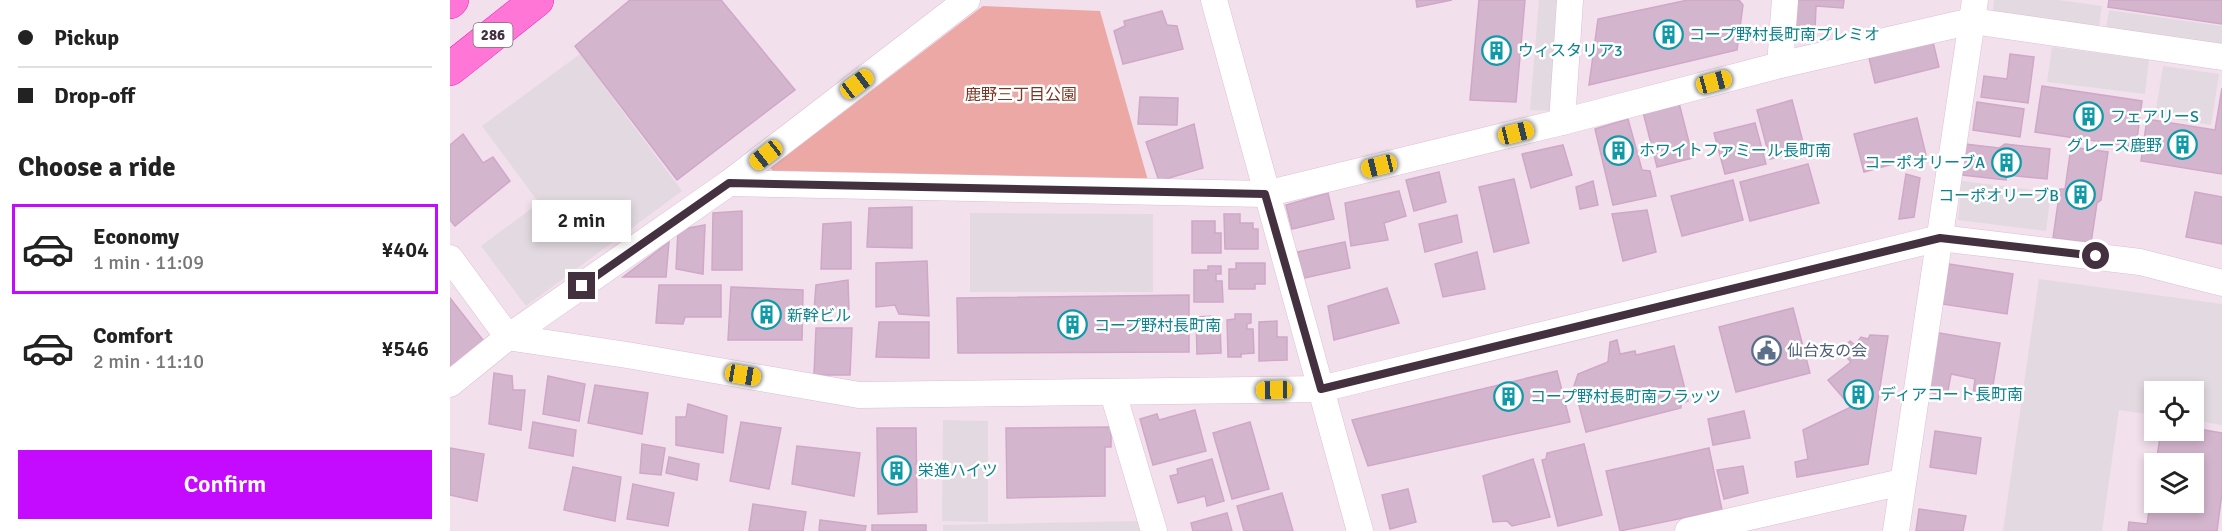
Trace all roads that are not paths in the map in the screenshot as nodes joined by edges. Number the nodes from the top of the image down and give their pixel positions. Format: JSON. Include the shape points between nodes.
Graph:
{"nodes":[{"id":1,"x":537,"y":0,"type":"edge"},
{"id":2,"x":967,"y":0,"type":"edge"},
{"id":3,"x":1198,"y":0,"type":"edge"},
{"id":4,"x":1214,"y":0,"type":"edge"},
{"id":5,"x":1570,"y":0,"type":"edge"},
{"id":6,"x":1785,"y":0,"type":"edge"},
{"id":7,"x":1974,"y":10,"type":"edge"},
{"id":8,"x":2222,"y":57,"type":"edge"},
{"id":9,"x":1780,"y":65,"type":"junction"},
{"id":10,"x":450,"y":69,"type":"edge"},
{"id":11,"x":1562,"y":122,"type":"junction"},
{"id":12,"x":729,"y":183,"type":"junction"},
{"id":13,"x":1265,"y":194,"type":"junction"},
{"id":14,"x":1940,"y":238,"type":"junction"},
{"id":15,"x":450,"y":258,"type":"edge"},
{"id":16,"x":2222,"y":283,"type":"edge"},
{"id":17,"x":508,"y":338,"type":"junction"},
{"id":18,"x":450,"y":384,"type":"edge"},
{"id":19,"x":1321,"y":389,"type":"junction"},
{"id":20,"x":1113,"y":393,"type":"junction"},
{"id":21,"x":1902,"y":482,"type":"junction"},
{"id":22,"x":1154,"y":531,"type":"edge"},
{"id":23,"x":1360,"y":531,"type":"edge"},
{"id":24,"x":1688,"y":531,"type":"edge"},
{"id":25,"x":1896,"y":531,"type":"edge"}],
"edges":[{"from":1,"to":10,"type":"highway","number":"286"},
{"from":2,"to":12,"type":"street"},
{"from":3,"to":4,"type":"street"},
{"from":4,"to":13,"type":"street"},
{"from":5,"to":11,"type":"street"},
{"from":6,"to":9,"type":"street"},
{"from":7,"to":8,"type":"street"},
{"from":7,"to":9,"type":"street"},
{"from":7,"to":14,"type":"street"},
{"from":9,"to":11,"type":"street"},
{"from":11,"to":13,"type":"street"},
{"from":12,"to":13,"type":"street"},
{"from":12,"to":17,"type":"street"},
{"from":13,"to":19,"type":"street"},
{"from":14,"to":16,"type":"street","via":[[2140,262]]},
{"from":14,"to":19,"type":"street"},
{"from":14,"to":21,"type":"street"},
{"from":15,"to":17,"type":"street"},
{"from":17,"to":18,"type":"street"},
{"from":17,"to":20,"type":"street","via":[[859,395]]},
{"from":19,"to":20,"type":"street"},
{"from":19,"to":23,"type":"street"},
{"from":20,"to":22,"type":"street"},
{"from":21,"to":24,"type":"street"},
{"from":21,"to":25,"type":"street"}]}
